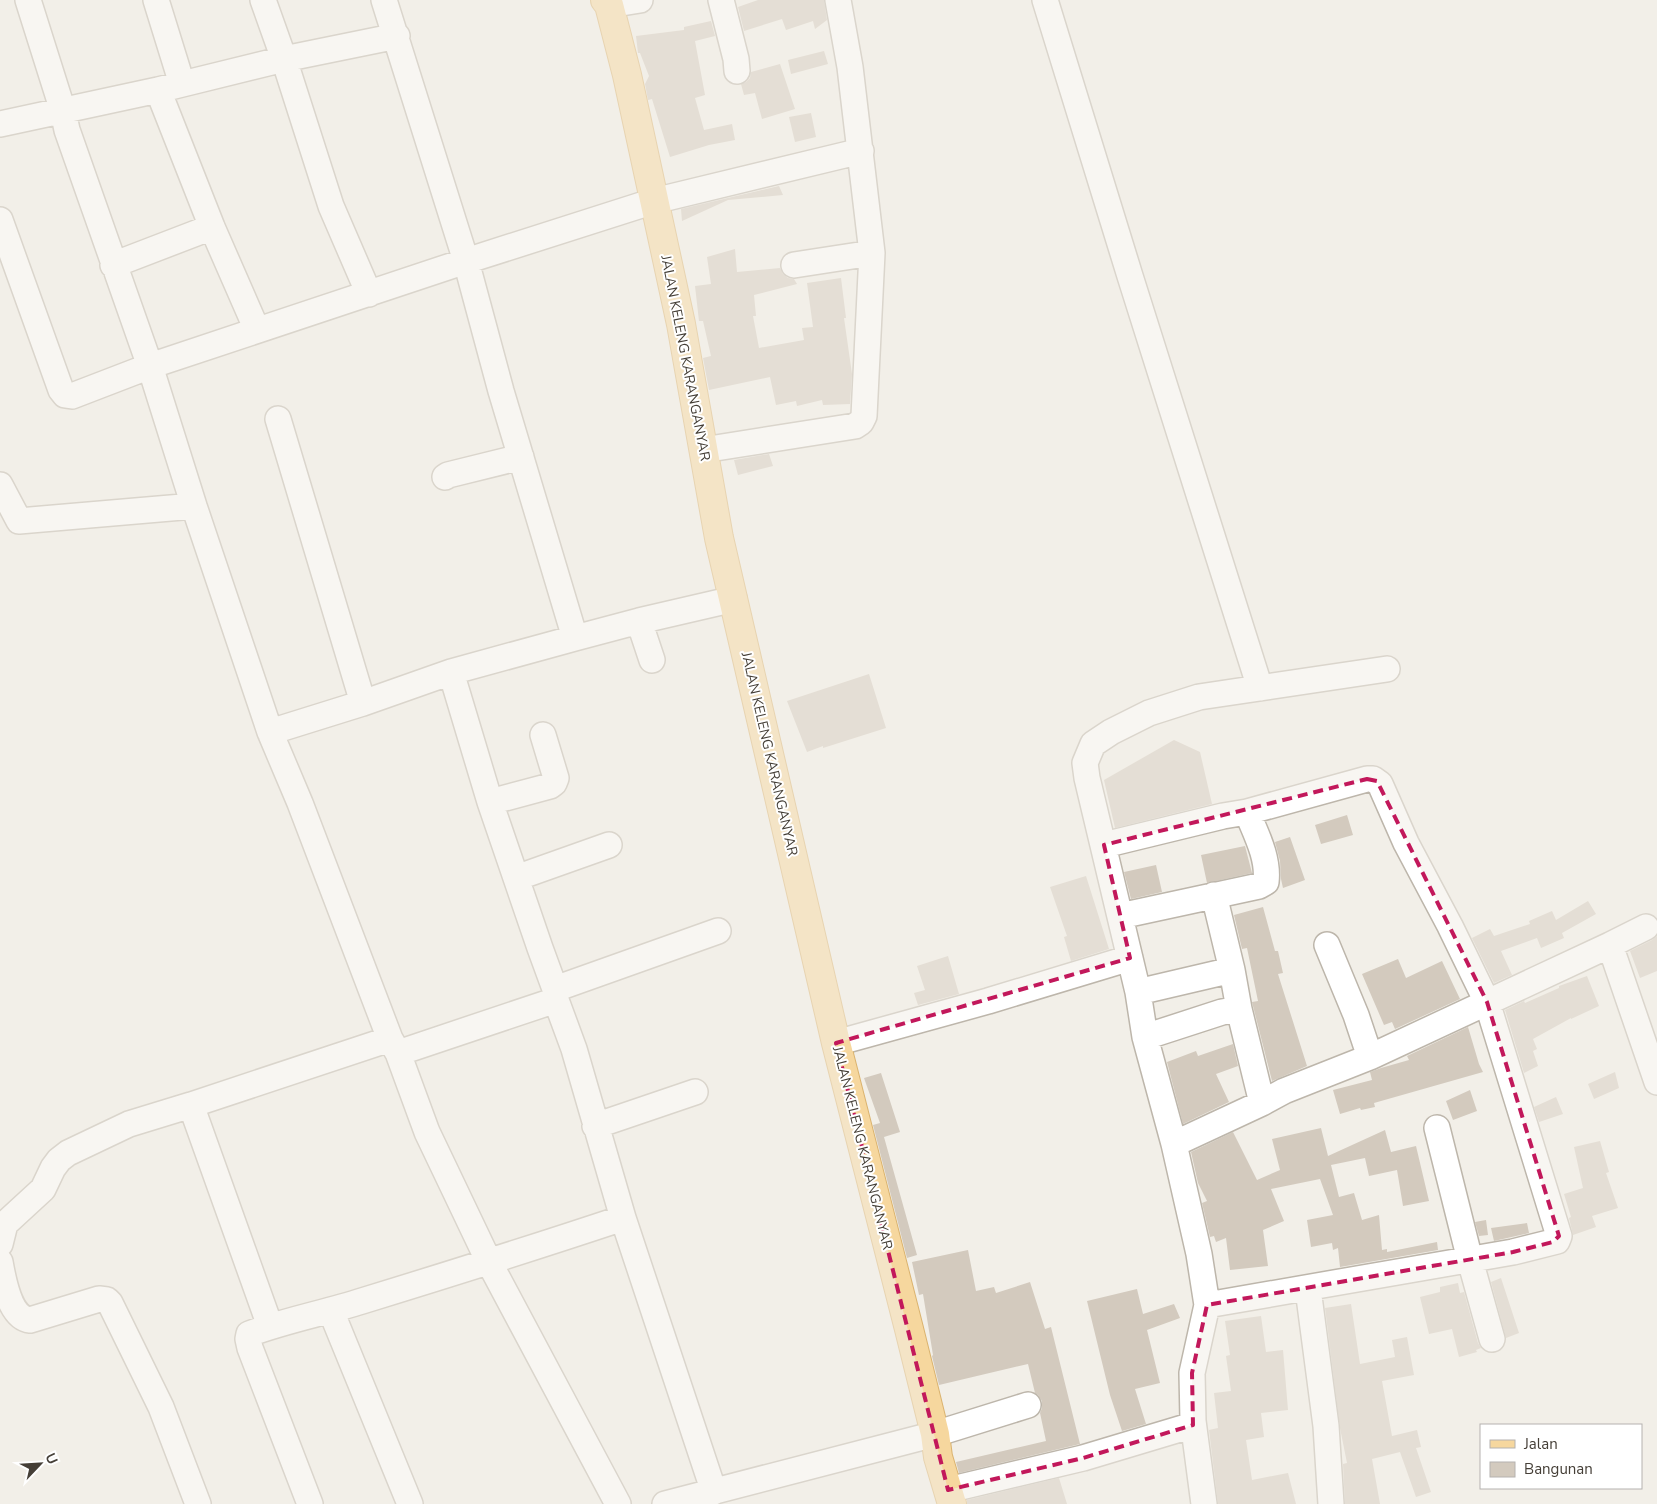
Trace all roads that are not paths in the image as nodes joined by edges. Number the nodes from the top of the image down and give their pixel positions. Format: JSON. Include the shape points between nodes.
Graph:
{"nodes":[{"id":1,"x":28,"y":0,"type":"edge"},
{"id":2,"x":156,"y":0,"type":"edge"},
{"id":3,"x":263,"y":0,"type":"edge"},
{"id":4,"x":384,"y":0,"type":"edge"},
{"id":5,"x":640,"y":0,"type":"edge"},
{"id":6,"x":721,"y":0,"type":"edge"},
{"id":7,"x":838,"y":0,"type":"edge"},
{"id":8,"x":1045,"y":0,"type":"edge"},
{"id":9,"x":607,"y":3,"type":"edge"},
{"id":10,"x":397,"y":36,"type":"junction"},
{"id":11,"x":284,"y":59,"type":"junction"},
{"id":12,"x":737,"y":71,"type":"dead end"},
{"id":13,"x":182,"y":84,"type":"junction"},
{"id":14,"x":158,"y":90,"type":"junction"},
{"id":15,"x":63,"y":111,"type":"junction"},
{"id":16,"x":0,"y":124,"type":"edge"},
{"id":17,"x":861,"y":151,"type":"junction"},
{"id":18,"x":654,"y":201,"type":"junction"},
{"id":19,"x":0,"y":220,"type":"edge"},
{"id":20,"x":212,"y":227,"type":"junction"},
{"id":21,"x":872,"y":253,"type":"junction"},
{"id":22,"x":466,"y":261,"type":"junction"},
{"id":23,"x":113,"y":265,"type":"junction"},
{"id":24,"x":794,"y":265,"type":"dead end"},
{"id":25,"x":369,"y":294,"type":"junction"},
{"id":26,"x":257,"y":330,"type":"junction"},
{"id":27,"x":150,"y":366,"type":"junction"},
{"id":28,"x":278,"y":420,"type":"dead end"},
{"id":29,"x":703,"y":450,"type":"junction"},
{"id":30,"x":521,"y":457,"type":"junction"},
{"id":31,"x":445,"y":478,"type":"dead end"},
{"id":32,"x":0,"y":485,"type":"edge"},
{"id":33,"x":194,"y":506,"type":"junction"},
{"id":34,"x":10,"y":522,"type":"edge"},
{"id":35,"x":734,"y":599,"type":"junction"},
{"id":36,"x":639,"y":621,"type":"junction"},
{"id":37,"x":576,"y":638,"type":"junction"},
{"id":38,"x":652,"y":660,"type":"dead end"},
{"id":39,"x":1386,"y":668,"type":"dead end"},
{"id":40,"x":451,"y":672,"type":"junction"},
{"id":41,"x":1260,"y":688,"type":"junction"},
{"id":42,"x":363,"y":703,"type":"junction"},
{"id":43,"x":270,"y":732,"type":"junction"},
{"id":44,"x":543,"y":735,"type":"dead end"},
{"id":45,"x":490,"y":802,"type":"junction"},
{"id":46,"x":1247,"y":812,"type":"junction"},
{"id":47,"x":609,"y":845,"type":"dead end"},
{"id":48,"x":1104,"y":845,"type":"junction"},
{"id":49,"x":516,"y":878,"type":"junction"},
{"id":50,"x":1214,"y":895,"type":"junction"},
{"id":51,"x":1120,"y":916,"type":"junction"},
{"id":52,"x":1646,"y":927,"type":"dead end"},
{"id":53,"x":718,"y":931,"type":"dead end"},
{"id":54,"x":1327,"y":945,"type":"dead end"},
{"id":55,"x":1610,"y":945,"type":"junction"},
{"id":56,"x":1130,"y":958,"type":"junction"},
{"id":57,"x":1232,"y":970,"type":"junction"},
{"id":58,"x":1138,"y":992,"type":"junction"},
{"id":59,"x":555,"y":994,"type":"junction"},
{"id":60,"x":1487,"y":1002,"type":"junction"},
{"id":61,"x":1239,"y":1009,"type":"junction"},
{"id":62,"x":1146,"y":1037,"type":"junction"},
{"id":63,"x":836,"y":1043,"type":"junction"},
{"id":64,"x":394,"y":1046,"type":"junction"},
{"id":65,"x":1370,"y":1057,"type":"junction"},
{"id":66,"x":1657,"y":1082,"type":"edge"},
{"id":67,"x":695,"y":1092,"type":"dead end"},
{"id":68,"x":1262,"y":1103,"type":"junction"},
{"id":69,"x":191,"y":1104,"type":"junction"},
{"id":70,"x":596,"y":1126,"type":"junction"},
{"id":71,"x":1436,"y":1128,"type":"dead end"},
{"id":72,"x":1174,"y":1144,"type":"junction"},
{"id":73,"x":623,"y":1218,"type":"junction"},
{"id":74,"x":0,"y":1244,"type":"edge"},
{"id":75,"x":1470,"y":1260,"type":"junction"},
{"id":76,"x":0,"y":1262,"type":"edge"},
{"id":77,"x":489,"y":1262,"type":"junction"},
{"id":78,"x":1308,"y":1288,"type":"junction"},
{"id":79,"x":1207,"y":1305,"type":"junction"},
{"id":80,"x":331,"y":1311,"type":"junction"},
{"id":81,"x":270,"y":1326,"type":"junction"},
{"id":82,"x":1492,"y":1339,"type":"dead end"},
{"id":83,"x":1028,"y":1405,"type":"dead end"},
{"id":84,"x":1193,"y":1425,"type":"junction"},
{"id":85,"x":935,"y":1434,"type":"junction"},
{"id":86,"x":714,"y":1492,"type":"junction"},
{"id":87,"x":950,"y":1497,"type":"edge"},
{"id":88,"x":198,"y":1504,"type":"edge"},
{"id":89,"x":310,"y":1504,"type":"edge"},
{"id":90,"x":410,"y":1504,"type":"edge"},
{"id":91,"x":618,"y":1504,"type":"edge"},
{"id":92,"x":665,"y":1504,"type":"edge"},
{"id":93,"x":1204,"y":1504,"type":"edge"},
{"id":94,"x":1331,"y":1504,"type":"edge"}],
"edges":[{"from":1,"to":15,"type":"street"},
{"from":2,"to":13,"type":"street"},
{"from":3,"to":11,"type":"street"},
{"from":4,"to":10,"type":"street"},
{"from":5,"to":9,"type":"street"},
{"from":6,"to":12,"type":"street"},
{"from":7,"to":17,"type":"street"},
{"from":8,"to":41,"type":"street"},
{"from":9,"to":18,"type":"main road","name":"JALAN KELENG KARANGANYAR","via":[[627,75]]},
{"from":10,"to":11,"type":"street"},
{"from":10,"to":22,"type":"street"},
{"from":11,"to":13,"type":"street"},
{"from":11,"to":25,"type":"street","via":[[331,206]]},
{"from":13,"to":14,"type":"street"},
{"from":14,"to":15,"type":"street"},
{"from":14,"to":20,"type":"street"},
{"from":15,"to":16,"type":"street"},
{"from":15,"to":23,"type":"street"},
{"from":17,"to":18,"type":"street"},
{"from":17,"to":21,"type":"street"},
{"from":18,"to":22,"type":"street"},
{"from":18,"to":29,"type":"main road","name":"JALAN KELENG KARANGANYAR","via":[[681,324]]},
{"from":19,"to":27,"type":"street","via":[[65,396]]},
{"from":20,"to":23,"type":"street"},
{"from":20,"to":26,"type":"street"},
{"from":21,"to":24,"type":"street"},
{"from":21,"to":29,"type":"street","via":[[865,410],[861,422],[855,426]]},
{"from":22,"to":25,"type":"street"},
{"from":22,"to":30,"type":"street"},
{"from":23,"to":27,"type":"street"},
{"from":25,"to":26,"type":"street"},
{"from":26,"to":27,"type":"street"},
{"from":27,"to":33,"type":"street"},
{"from":28,"to":42,"type":"street"},
{"from":29,"to":35,"type":"main road","name":"JALAN KELENG KARANGANYAR"},
{"from":30,"to":31,"type":"street"},
{"from":30,"to":37,"type":"street"},
{"from":32,"to":34,"type":"street"},
{"from":33,"to":34,"type":"street"},
{"from":33,"to":43,"type":"street"},
{"from":35,"to":36,"type":"street"},
{"from":35,"to":63,"type":"main road","name":"JALAN KELENG KARANGANYAR"},
{"from":36,"to":37,"type":"street"},
{"from":36,"to":38,"type":"street"},
{"from":37,"to":40,"type":"street"},
{"from":39,"to":41,"type":"street"},
{"from":40,"to":42,"type":"street"},
{"from":40,"to":45,"type":"street"},
{"from":41,"to":48,"type":"street","via":[[1198,697],[1149,712],[1093,744],[1085,763]]},
{"from":42,"to":43,"type":"street"},
{"from":43,"to":64,"type":"street"},
{"from":44,"to":45,"type":"street","via":[[556,778],[554,783]]},
{"from":45,"to":49,"type":"street"},
{"from":46,"to":48,"type":"street"},
{"from":46,"to":50,"type":"street","via":[[1268,870],[1266,882]]},
{"from":46,"to":60,"type":"street","via":[[1367,779],[1377,781]]},
{"from":47,"to":49,"type":"street"},
{"from":48,"to":51,"type":"street"},
{"from":49,"to":59,"type":"street"},
{"from":50,"to":51,"type":"street"},
{"from":50,"to":57,"type":"street"},
{"from":51,"to":56,"type":"street"},
{"from":52,"to":55,"type":"street"},
{"from":53,"to":59,"type":"street"},
{"from":54,"to":65,"type":"street"},
{"from":55,"to":60,"type":"street"},
{"from":55,"to":66,"type":"street"},
{"from":56,"to":58,"type":"street"},
{"from":56,"to":63,"type":"street"},
{"from":57,"to":58,"type":"street"},
{"from":57,"to":61,"type":"street"},
{"from":58,"to":62,"type":"street"},
{"from":59,"to":64,"type":"street"},
{"from":59,"to":70,"type":"street"},
{"from":60,"to":65,"type":"street"},
{"from":60,"to":75,"type":"street","via":[[1559,1236],[1553,1242]]},
{"from":61,"to":62,"type":"street"},
{"from":61,"to":68,"type":"street"},
{"from":62,"to":72,"type":"street"},
{"from":63,"to":85,"type":"main road","name":"JALAN KELENG KARANGANYAR"},
{"from":64,"to":69,"type":"street"},
{"from":64,"to":77,"type":"street","via":[[427,1132]]},
{"from":65,"to":68,"type":"street"},
{"from":67,"to":70,"type":"street"},
{"from":68,"to":72,"type":"street"},
{"from":69,"to":74,"type":"street","via":[[129,1124],[68,1153],[53,1168],[43,1189],[5,1224]]},
{"from":69,"to":81,"type":"street"},
{"from":70,"to":73,"type":"street"},
{"from":71,"to":75,"type":"street"},
{"from":72,"to":79,"type":"street","via":[[1200,1254]]},
{"from":73,"to":77,"type":"street"},
{"from":73,"to":86,"type":"street"},
{"from":75,"to":78,"type":"street"},
{"from":75,"to":82,"type":"street"},
{"from":76,"to":88,"type":"street","via":[[15,1311],[26,1320],[98,1299],[110,1303],[160,1407]]},
{"from":77,"to":80,"type":"street"},
{"from":77,"to":91,"type":"street"},
{"from":78,"to":79,"type":"street"},
{"from":78,"to":94,"type":"street","via":[[1326,1426]]},
{"from":79,"to":84,"type":"street","via":[[1192,1373]]},
{"from":80,"to":81,"type":"street"},
{"from":80,"to":90,"type":"street"},
{"from":81,"to":89,"type":"street","via":[[249,1334],[250,1348]]},
{"from":83,"to":85,"type":"street"},
{"from":84,"to":87,"type":"street"},
{"from":84,"to":93,"type":"street"},
{"from":85,"to":86,"type":"street"},
{"from":85,"to":87,"type":"main road","name":"JALAN KELENG KARANGANYAR"},
{"from":86,"to":92,"type":"street"}]}
